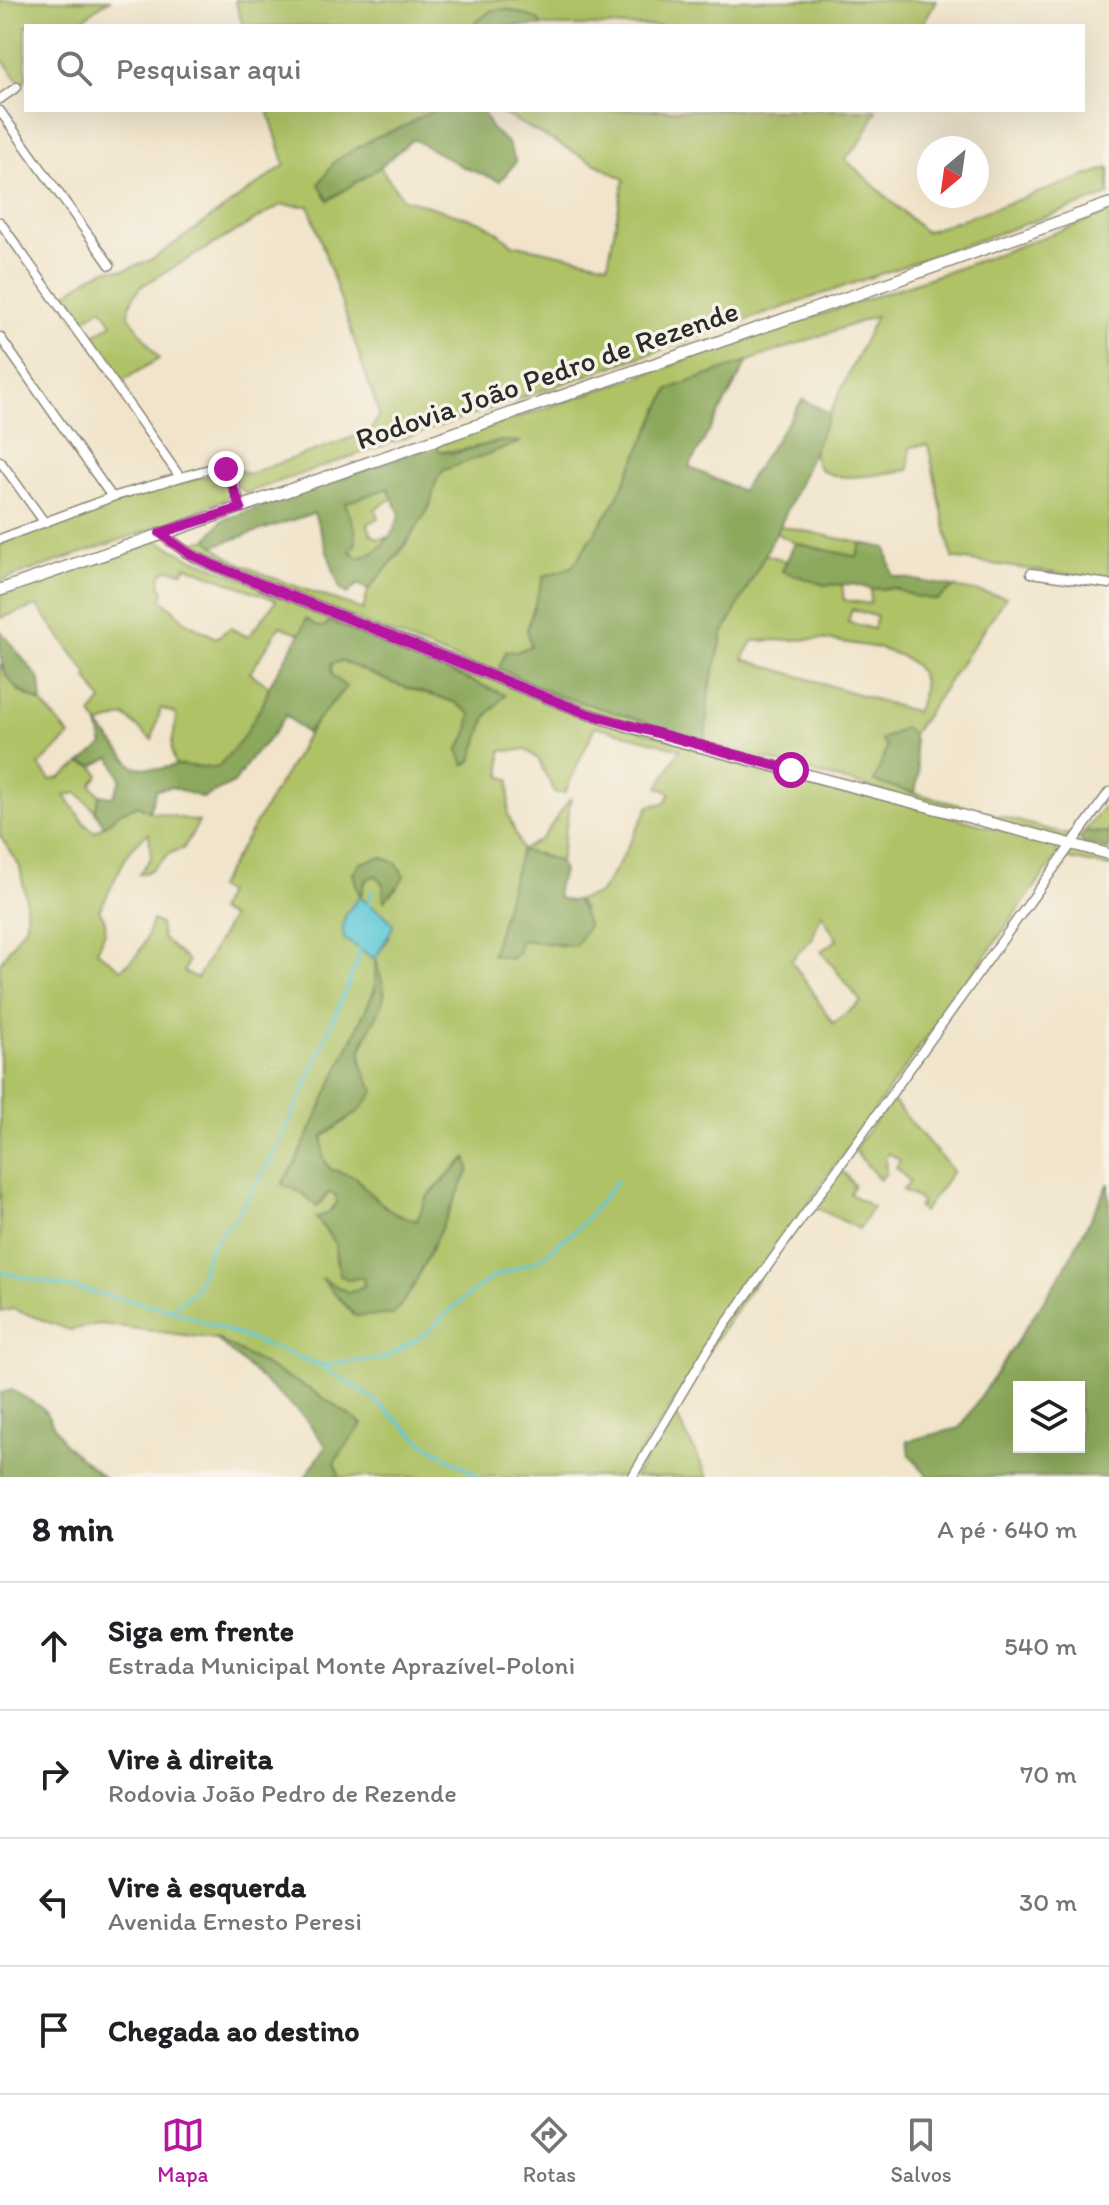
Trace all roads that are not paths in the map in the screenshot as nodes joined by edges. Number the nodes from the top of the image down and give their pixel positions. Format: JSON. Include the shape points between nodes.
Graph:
{"nodes":[{"id":1,"x":17,"y":87,"type":"dead end"},
{"id":2,"x":0,"y":99,"type":"edge"},
{"id":3,"x":0,"y":111,"type":"edge"},
{"id":4,"x":1109,"y":204,"type":"edge"},
{"id":5,"x":0,"y":222,"type":"edge"},
{"id":6,"x":110,"y":265,"type":"dead end"},
{"id":7,"x":0,"y":337,"type":"edge"},
{"id":8,"x":0,"y":461,"type":"edge"},
{"id":9,"x":180,"y":477,"type":"junction"},
{"id":10,"x":112,"y":497,"type":"junction"},
{"id":11,"x":241,"y":508,"type":"junction"},
{"id":12,"x":45,"y":523,"type":"junction"},
{"id":13,"x":160,"y":533,"type":"junction"},
{"id":14,"x":0,"y":539,"type":"edge"},
{"id":15,"x":1031,"y":573,"type":"dead end"},
{"id":16,"x":1109,"y":584,"type":"edge"},
{"id":17,"x":0,"y":590,"type":"edge"},
{"id":18,"x":1109,"y":792,"type":"edge"},
{"id":19,"x":1068,"y":846,"type":"junction"},
{"id":20,"x":1109,"y":854,"type":"edge"},
{"id":21,"x":632,"y":1477,"type":"edge"}],
"edges":[{"from":1,"to":2,"type":"street"},
{"from":3,"to":6,"type":"street"},
{"from":4,"to":11,"type":"main road","name":"Rodovia João Pedro de Rezende"},
{"from":5,"to":9,"type":"street"},
{"from":7,"to":10,"type":"street"},
{"from":8,"to":12,"type":"street"},
{"from":9,"to":10,"type":"street"},
{"from":9,"to":11,"type":"street","via":[[226,469]]},
{"from":10,"to":12,"type":"street"},
{"from":11,"to":13,"type":"main road","name":"Rodovia João Pedro de Rezende"},
{"from":12,"to":14,"type":"street"},
{"from":13,"to":17,"type":"main road","name":"Rodovia João Pedro de Rezende"},
{"from":13,"to":19,"type":"street","via":[[213,565],[588,714]]},
{"from":15,"to":16,"type":"street"},
{"from":18,"to":19,"type":"street"},
{"from":19,"to":20,"type":"street"},
{"from":19,"to":21,"type":"street","via":[[710,1346]]}]}
